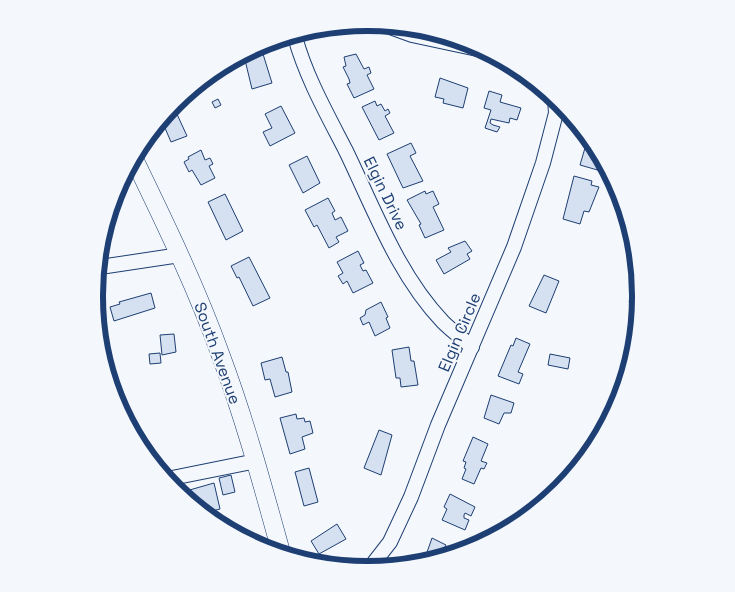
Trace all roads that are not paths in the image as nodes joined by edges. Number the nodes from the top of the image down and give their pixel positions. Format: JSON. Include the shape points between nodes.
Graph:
{"nodes":[{"id":1,"x":414,"y":35,"type":"edge"},
{"id":2,"x":296,"y":41,"type":"edge"},
{"id":3,"x":438,"y":41,"type":"edge"},
{"id":4,"x":556,"y":110,"type":"edge"},
{"id":5,"x":137,"y":166,"type":"edge"},
{"id":6,"x":180,"y":255,"type":"junction"},
{"id":7,"x":104,"y":266,"type":"edge"},
{"id":8,"x":472,"y":347,"type":"junction"},
{"id":9,"x":256,"y":462,"type":"junction"},
{"id":10,"x":175,"y":478,"type":"edge"},
{"id":11,"x":280,"y":546,"type":"edge"},
{"id":12,"x":376,"y":561,"type":"edge"}],
"edges":[{"from":1,"to":3,"type":"street"},
{"from":2,"to":8,"type":"street","name":"Elgin Drive","via":[[326,111],[400,263],[444,324]]},
{"from":4,"to":8,"type":"street","name":"Elgin Circle","via":[[543,163],[514,247]]},
{"from":5,"to":6,"type":"main road","name":"South Avenue"},
{"from":6,"to":7,"type":"street"},
{"from":6,"to":9,"type":"main road","name":"South Avenue","via":[[222,357]]},
{"from":8,"to":12,"type":"street","name":"Elgin Circle","via":[[394,533]]},
{"from":9,"to":10,"type":"street"},
{"from":9,"to":11,"type":"main road","name":"South Avenue"}]}
